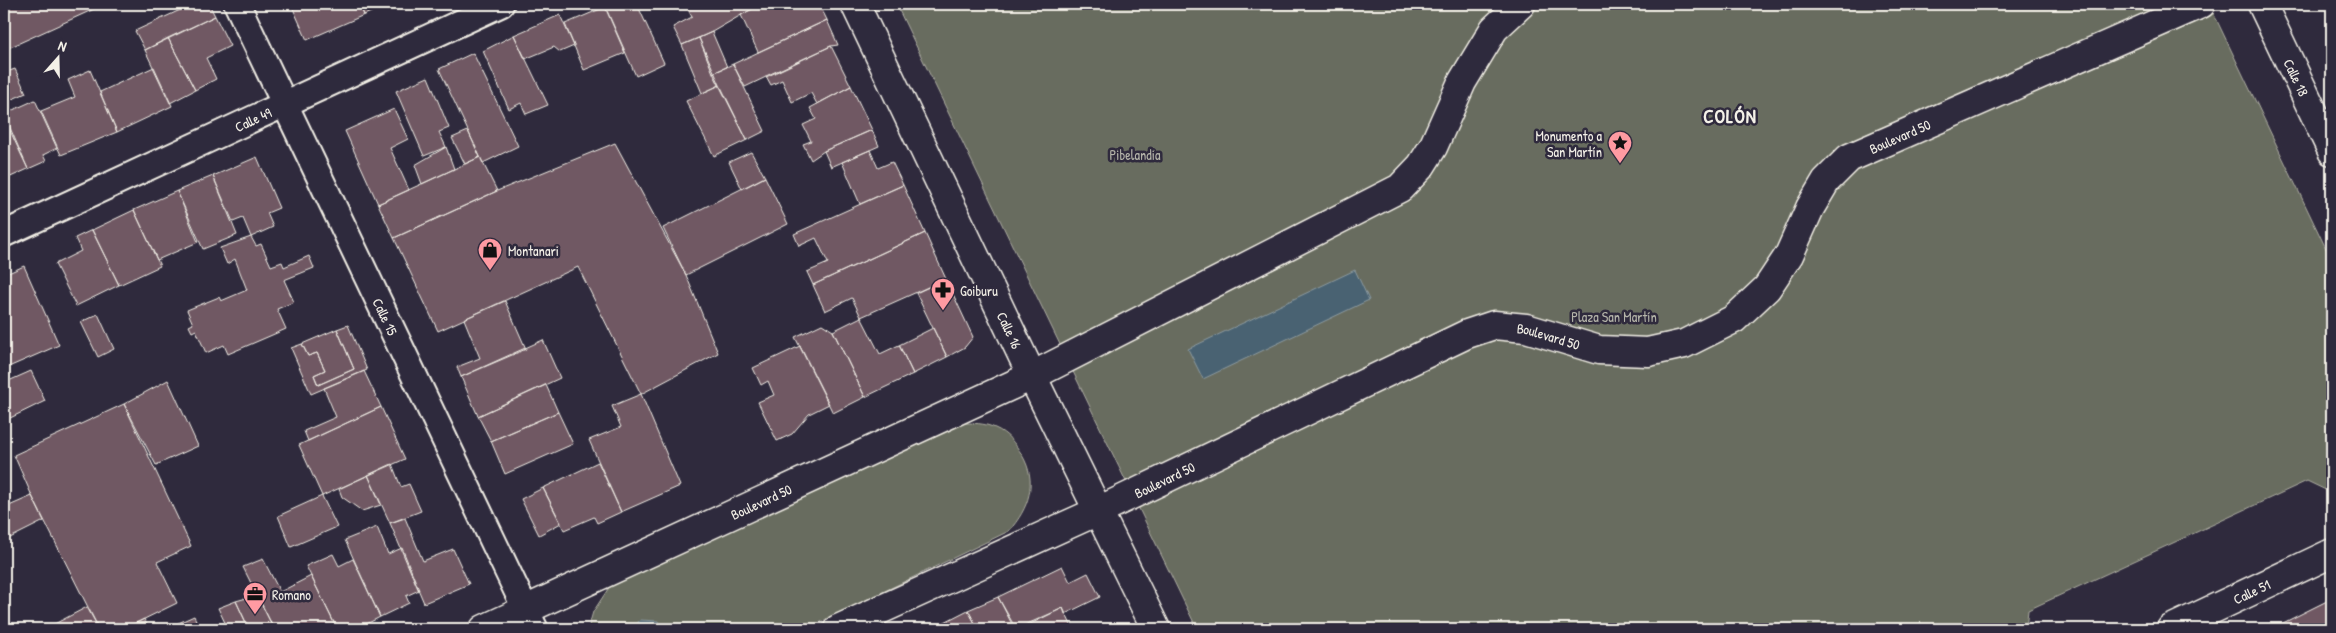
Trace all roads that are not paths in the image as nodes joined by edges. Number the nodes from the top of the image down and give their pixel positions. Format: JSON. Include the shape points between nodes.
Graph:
{"nodes":[{"id":1,"x":237,"y":4,"type":"edge"},
{"id":2,"x":501,"y":4,"type":"edge"},
{"id":3,"x":855,"y":4,"type":"edge"},
{"id":4,"x":1521,"y":4,"type":"edge"},
{"id":5,"x":2201,"y":4,"type":"edge"},
{"id":6,"x":2262,"y":4,"type":"edge"},
{"id":7,"x":284,"y":105,"type":"junction"},
{"id":8,"x":2332,"y":151,"type":"edge"},
{"id":9,"x":4,"y":234,"type":"edge"},
{"id":10,"x":1032,"y":376,"type":"junction"},
{"id":11,"x":1098,"y":511,"type":"junction"},
{"id":12,"x":2332,"y":553,"type":"edge"},
{"id":13,"x":531,"y":619,"type":"edge"},
{"id":14,"x":484,"y":629,"type":"edge"},
{"id":15,"x":838,"y":629,"type":"edge"},
{"id":16,"x":1156,"y":629,"type":"edge"},
{"id":17,"x":2170,"y":629,"type":"edge"}],
"edges":[{"from":1,"to":7,"type":"street","name":"Calle 15"},
{"from":2,"to":7,"type":"street","name":"Calle 49"},
{"from":3,"to":10,"type":"main road","name":"Calle 16"},
{"from":4,"to":10,"type":"main road","name":"Boulevard 50","via":[[1494,29],[1462,82],[1433,147],[1421,166],[1400,188]]},
{"from":5,"to":11,"type":"main road","name":"Boulevard 50","via":[[1849,158],[1826,181],[1789,255],[1767,288],[1734,319],[1684,344],[1648,352],[1599,350],[1526,328],[1494,325],[1467,334]]},
{"from":6,"to":8,"type":"main road","name":"Calle 18"},
{"from":7,"to":9,"type":"street","name":"Calle 49"},
{"from":7,"to":13,"type":"street","name":"Calle 15"},
{"from":10,"to":11,"type":"main road","name":"Calle 16"},
{"from":10,"to":13,"type":"main road","name":"Boulevard 50"},
{"from":11,"to":15,"type":"main road","name":"Boulevard 50"},
{"from":11,"to":16,"type":"main road","name":"Calle 16"},
{"from":12,"to":17,"type":"main road","name":"Calle 51"},
{"from":13,"to":14,"type":"main road","name":"Boulevard 50"}]}
